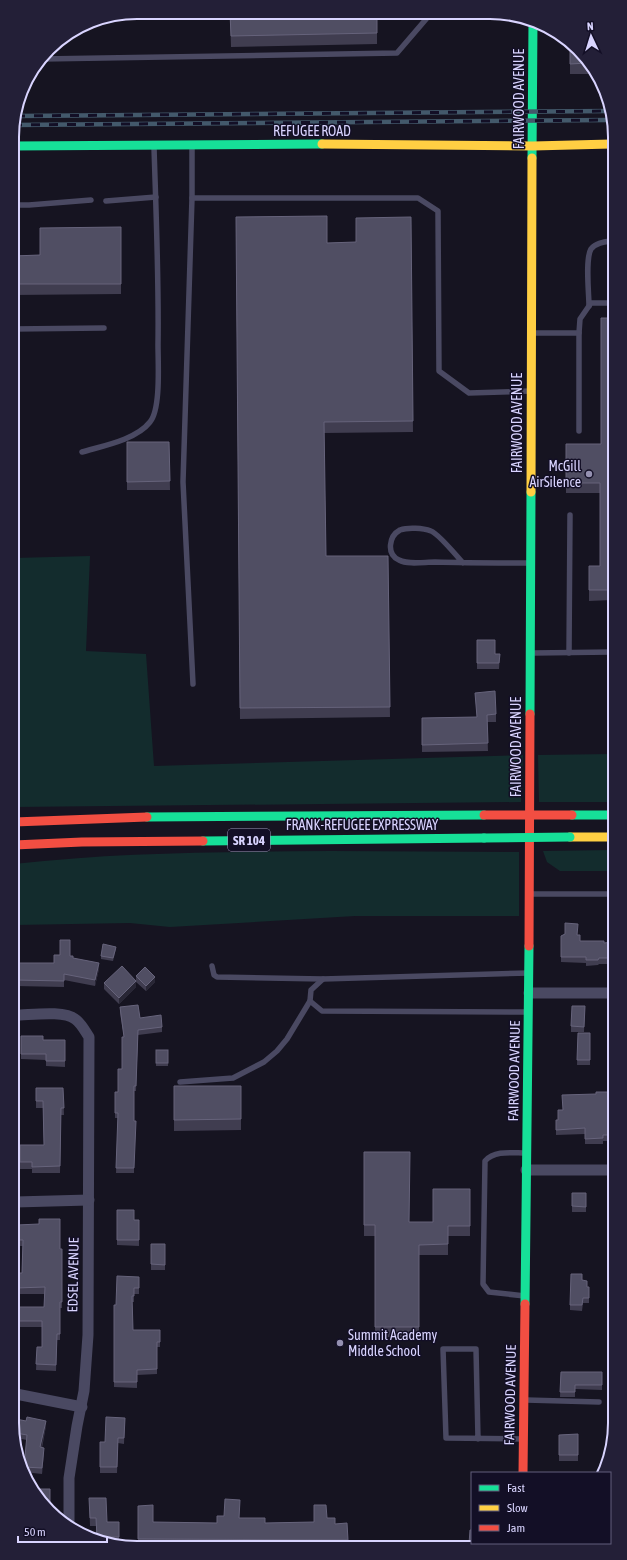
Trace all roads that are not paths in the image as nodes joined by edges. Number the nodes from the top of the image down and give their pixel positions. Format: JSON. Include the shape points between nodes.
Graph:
{"nodes":[{"id":1,"x":427,"y":19,"type":"edge"},
{"id":2,"x":533,"y":27,"type":"edge"},
{"id":3,"x":48,"y":59,"type":"edge"},
{"id":4,"x":608,"y":144,"type":"edge"},
{"id":5,"x":154,"y":145,"type":"junction"},
{"id":6,"x":192,"y":145,"type":"junction"},
{"id":7,"x":19,"y":146,"type":"edge"},
{"id":8,"x":533,"y":146,"type":"junction"},
{"id":9,"x":156,"y":197,"type":"junction"},
{"id":10,"x":192,"y":198,"type":"junction"},
{"id":11,"x":91,"y":200,"type":"dead end"},
{"id":12,"x":106,"y":201,"type":"dead end"},
{"id":13,"x":19,"y":205,"type":"edge"},
{"id":14,"x":608,"y":241,"type":"edge"},
{"id":15,"x":608,"y":303,"type":"edge"},
{"id":16,"x":589,"y":306,"type":"junction"},
{"id":17,"x":104,"y":328,"type":"dead end"},
{"id":18,"x":19,"y":329,"type":"edge"},
{"id":19,"x":532,"y":333,"type":"junction"},
{"id":20,"x":579,"y":333,"type":"junction"},
{"id":21,"x":532,"y":391,"type":"junction"},
{"id":22,"x":579,"y":431,"type":"dead end"},
{"id":23,"x":82,"y":452,"type":"dead end"},
{"id":24,"x":570,"y":515,"type":"dead end"},
{"id":25,"x":463,"y":563,"type":"junction"},
{"id":26,"x":531,"y":563,"type":"junction"},
{"id":27,"x":608,"y":652,"type":"edge"},
{"id":28,"x":569,"y":653,"type":"junction"},
{"id":29,"x":530,"y":654,"type":"junction"},
{"id":30,"x":193,"y":684,"type":"dead end"},
{"id":31,"x":608,"y":814,"type":"edge"},
{"id":32,"x":19,"y":822,"type":"edge"},
{"id":33,"x":608,"y":837,"type":"edge"},
{"id":34,"x":19,"y":846,"type":"edge"},
{"id":35,"x":529,"y":894,"type":"junction"},
{"id":36,"x":608,"y":894,"type":"edge"},
{"id":37,"x":212,"y":966,"type":"dead end"},
{"id":38,"x":529,"y":973,"type":"junction"},
{"id":39,"x":323,"y":979,"type":"junction"},
{"id":40,"x":529,"y":993,"type":"junction"},
{"id":41,"x":608,"y":993,"type":"edge"},
{"id":42,"x":310,"y":1001,"type":"junction"},
{"id":43,"x":528,"y":1012,"type":"junction"},
{"id":44,"x":19,"y":1015,"type":"edge"},
{"id":45,"x":180,"y":1082,"type":"dead end"},
{"id":46,"x":527,"y":1153,"type":"junction"},
{"id":47,"x":526,"y":1170,"type":"junction"},
{"id":48,"x":608,"y":1170,"type":"edge"},
{"id":49,"x":89,"y":1200,"type":"junction"},
{"id":50,"x":19,"y":1202,"type":"edge"},
{"id":51,"x":525,"y":1296,"type":"junction"},
{"id":52,"x":19,"y":1395,"type":"edge"},
{"id":53,"x":524,"y":1399,"type":"junction"},
{"id":54,"x":599,"y":1402,"type":"dead end"},
{"id":55,"x":82,"y":1407,"type":"junction"},
{"id":56,"x":478,"y":1439,"type":"junction"},
{"id":57,"x":523,"y":1440,"type":"junction"},
{"id":58,"x":523,"y":1472,"type":"edge"},
{"id":59,"x":68,"y":1519,"type":"edge"}],
"edges":[{"from":1,"to":3,"type":"lane","via":[[397,53]]},
{"from":2,"to":8,"type":"main road","name":"FAIRWOOD AVENUE"},
{"from":4,"to":8,"type":"main road","name":"REFUGEE ROAD"},
{"from":5,"to":6,"type":"main road","name":"REFUGEE ROAD"},
{"from":5,"to":7,"type":"main road","name":"REFUGEE ROAD"},
{"from":5,"to":9,"type":"lane"},
{"from":6,"to":8,"type":"main road","name":"REFUGEE ROAD"},
{"from":6,"to":10,"type":"lane"},
{"from":8,"to":19,"type":"main road","name":"FAIRWOOD AVENUE"},
{"from":9,"to":12,"type":"lane"},
{"from":9,"to":23,"type":"lane","via":[[158,368],[154,417],[139,432]]},
{"from":10,"to":21,"type":"lane","via":[[418,198],[438,211],[439,371],[469,393]]},
{"from":10,"to":30,"type":"lane","via":[[183,482]]},
{"from":11,"to":13,"type":"lane"},
{"from":14,"to":16,"type":"lane","via":[[600,242],[591,249],[588,263]]},
{"from":15,"to":16,"type":"lane","via":[[591,303]]},
{"from":16,"to":20,"type":"lane","via":[[580,318]]},
{"from":17,"to":18,"type":"lane"},
{"from":19,"to":20,"type":"lane"},
{"from":19,"to":21,"type":"main road","name":"FAIRWOOD AVENUE"},
{"from":20,"to":22,"type":"lane"},
{"from":21,"to":26,"type":"main road","name":"FAIRWOOD AVENUE"},
{"from":24,"to":28,"type":"lane"},
{"from":25,"to":25,"type":"lane","via":[[399,560],[390,547],[392,538],[401,530],[415,528],[432,531]]},
{"from":25,"to":26,"type":"lane"},
{"from":26,"to":29,"type":"main road","name":"FAIRWOOD AVENUE"},
{"from":27,"to":28,"type":"lane"},
{"from":28,"to":29,"type":"lane"},
{"from":29,"to":35,"type":"main road","name":"FAIRWOOD AVENUE"},
{"from":31,"to":32,"type":"main road","name":"FRANK-REFUGEE EXPRESSWAY","number":"SR 104","bridge":true,"via":[[161,817]]},
{"from":33,"to":34,"type":"main road","name":"FRANK-REFUGEE EXPRESSWAY","number":"SR 104","bridge":true,"via":[[82,842]]},
{"from":35,"to":36,"type":"lane"},
{"from":35,"to":38,"type":"main road","name":"FAIRWOOD AVENUE"},
{"from":37,"to":39,"type":"lane","via":[[217,977]]},
{"from":38,"to":39,"type":"lane"},
{"from":38,"to":40,"type":"main road","name":"FAIRWOOD AVENUE"},
{"from":39,"to":42,"type":"lane","via":[[310,990]]},
{"from":40,"to":41,"type":"street"},
{"from":40,"to":43,"type":"main road","name":"FAIRWOOD AVENUE"},
{"from":42,"to":43,"type":"lane","via":[[322,1011]]},
{"from":42,"to":45,"type":"lane","via":[[287,1039],[264,1062],[233,1078]]},
{"from":43,"to":46,"type":"main road","name":"FAIRWOOD AVENUE"},
{"from":44,"to":49,"type":"street","name":"EDSEL AVENUE","via":[[64,1014],[75,1018],[89,1037]]},
{"from":46,"to":47,"type":"main road","name":"FAIRWOOD AVENUE"},
{"from":46,"to":51,"type":"lane","via":[[498,1153],[485,1161],[482,1284],[489,1292]]},
{"from":47,"to":48,"type":"street"},
{"from":47,"to":51,"type":"main road","name":"FAIRWOOD AVENUE"},
{"from":49,"to":50,"type":"street"},
{"from":49,"to":55,"type":"street","name":"EDSEL AVENUE","via":[[88,1335]]},
{"from":51,"to":53,"type":"main road","name":"FAIRWOOD AVENUE"},
{"from":52,"to":55,"type":"street"},
{"from":53,"to":54,"type":"lane"},
{"from":53,"to":57,"type":"main road","name":"FAIRWOOD AVENUE"},
{"from":55,"to":59,"type":"street","name":"EDSEL AVENUE","via":[[76,1426],[69,1478]]},
{"from":56,"to":56,"type":"lane","via":[[446,1438],[443,1349],[476,1349]]},
{"from":56,"to":57,"type":"lane"},
{"from":57,"to":58,"type":"main road","name":"FAIRWOOD AVENUE"}]}
